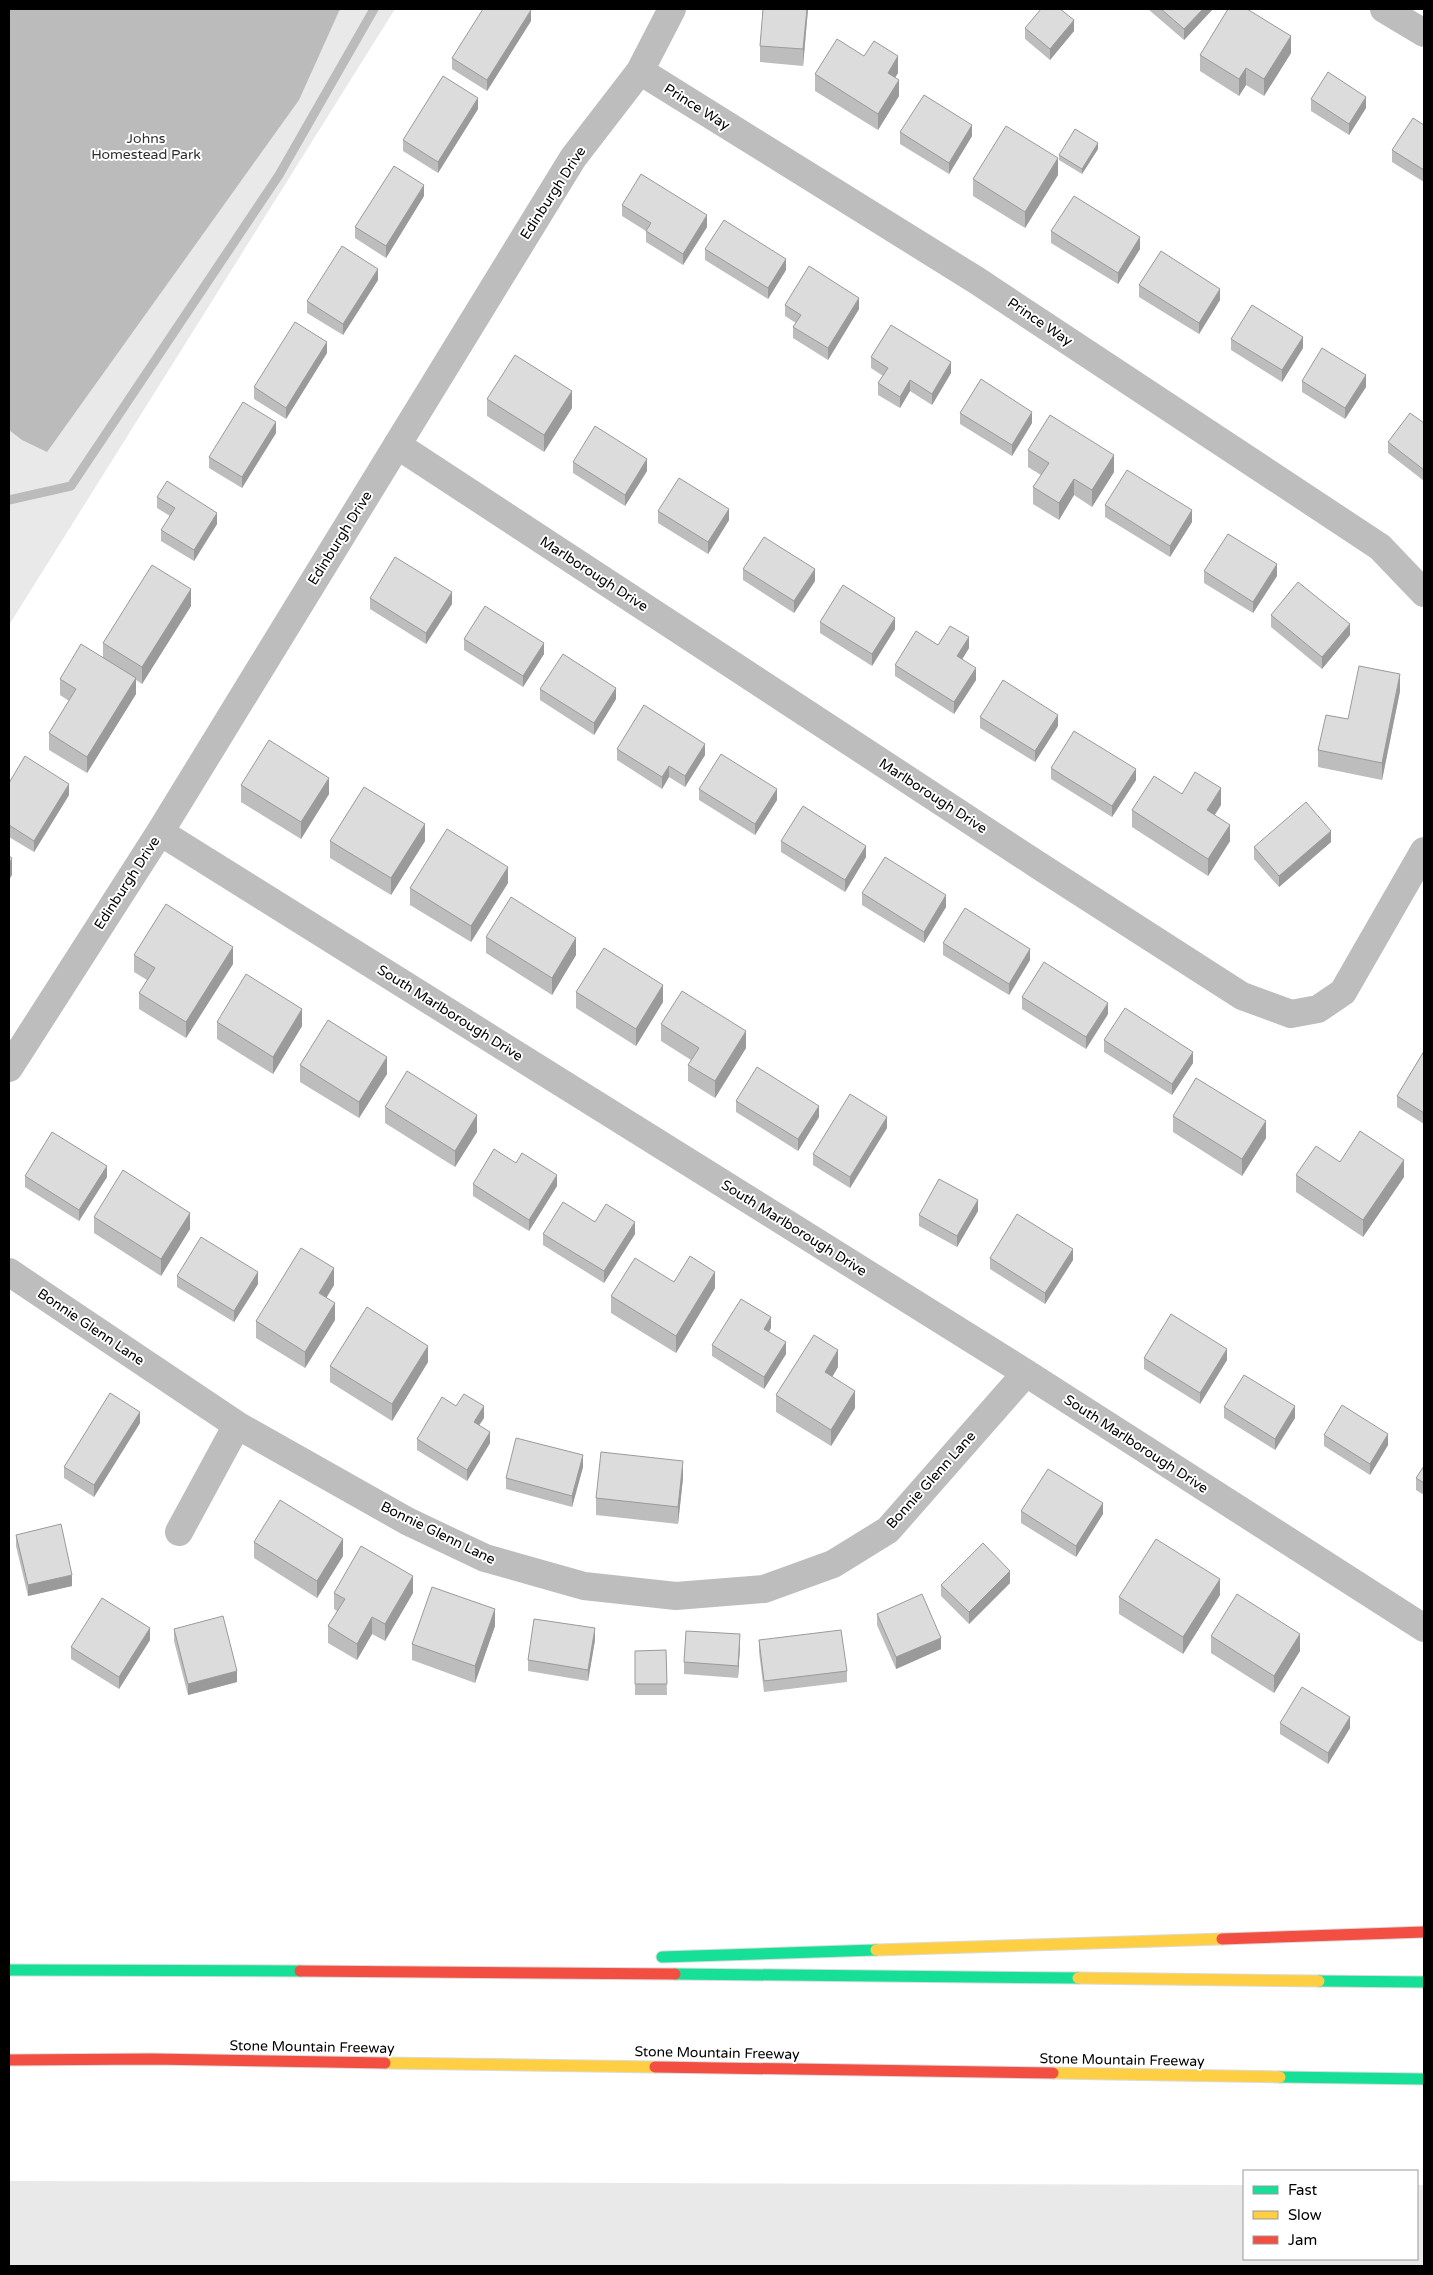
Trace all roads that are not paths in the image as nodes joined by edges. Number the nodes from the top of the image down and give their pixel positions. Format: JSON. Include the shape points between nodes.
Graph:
{"nodes":[{"id":1,"x":672,"y":9,"type":"edge"},
{"id":2,"x":1384,"y":9,"type":"edge"},
{"id":3,"x":1424,"y":33,"type":"edge"},
{"id":4,"x":640,"y":71,"type":"junction"},
{"id":5,"x":397,"y":445,"type":"junction"},
{"id":6,"x":1424,"y":593,"type":"edge"},
{"id":7,"x":160,"y":832,"type":"junction"},
{"id":8,"x":1424,"y":851,"type":"edge"},
{"id":9,"x":9,"y":1068,"type":"edge"},
{"id":10,"x":9,"y":1272,"type":"edge"},
{"id":11,"x":1026,"y":1373,"type":"junction"},
{"id":12,"x":237,"y":1424,"type":"junction"},
{"id":13,"x":179,"y":1532,"type":"dead end"},
{"id":14,"x":1424,"y":1628,"type":"edge"},
{"id":15,"x":1424,"y":1932,"type":"edge"},
{"id":16,"x":650,"y":1957,"type":"dead end"},
{"id":17,"x":531,"y":1961,"type":"dead end"},
{"id":18,"x":9,"y":1970,"type":"edge"},
{"id":19,"x":244,"y":1970,"type":"junction"},
{"id":20,"x":1424,"y":1982,"type":"edge"},
{"id":21,"x":9,"y":2060,"type":"edge"},
{"id":22,"x":1424,"y":2079,"type":"edge"}],
"edges":[{"from":1,"to":4,"type":"street","name":"Edinburgh Drive"},
{"from":2,"to":3,"type":"street"},
{"from":4,"to":5,"type":"street","name":"Edinburgh Drive","via":[[573,158]]},
{"from":4,"to":6,"type":"street","name":"Prince Way","via":[[976,280],[1380,547]]},
{"from":5,"to":7,"type":"street","name":"Edinburgh Drive"},
{"from":5,"to":8,"type":"street","name":"Marlborough Drive","via":[[1242,996],[1291,1014],[1318,1009],[1343,992]]},
{"from":7,"to":9,"type":"street","name":"Edinburgh Drive"},
{"from":7,"to":11,"type":"street","name":"South Marlborough Drive"},
{"from":10,"to":12,"type":"street","name":"Bonnie Glenn Lane"},
{"from":11,"to":12,"type":"street","name":"Bonnie Glenn Lane","via":[[888,1530],[832,1564],[764,1589],[676,1596],[584,1586],[484,1558],[407,1521]]},
{"from":11,"to":14,"type":"street","name":"South Marlborough Drive"},
{"from":12,"to":13,"type":"street"},
{"from":15,"to":16,"type":"highway"},
{"from":17,"to":19,"type":"highway"},
{"from":18,"to":19,"type":"highway"},
{"from":19,"to":20,"type":"highway"},
{"from":21,"to":22,"type":"highway","name":"Stone Mountain Freeway"}]}
